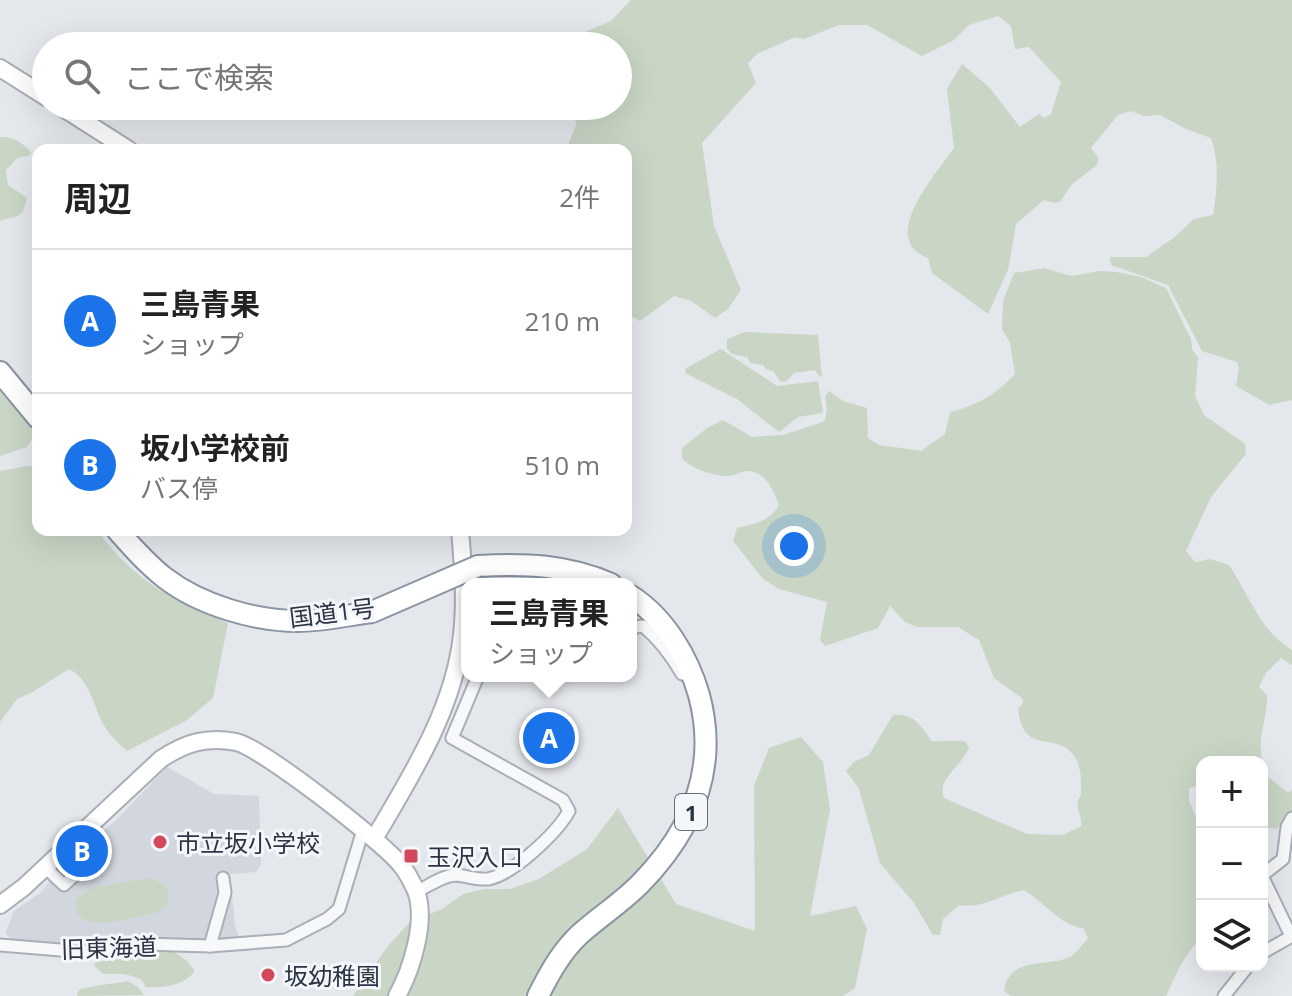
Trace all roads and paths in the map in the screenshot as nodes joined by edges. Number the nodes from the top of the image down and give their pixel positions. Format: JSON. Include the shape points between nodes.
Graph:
{"nodes":[{"id":1,"x":0,"y":68,"type":"edge"},
{"id":2,"x":32,"y":88,"type":"edge"},
{"id":3,"x":82,"y":120,"type":"edge"},
{"id":4,"x":120,"y":144,"type":"edge"},
{"id":5,"x":0,"y":372,"type":"edge"},
{"id":6,"x":32,"y":411,"type":"edge"},
{"id":7,"x":122,"y":536,"type":"edge"},
{"id":8,"x":460,"y":536,"type":"edge"},
{"id":9,"x":513,"y":563,"type":"junction"},
{"id":10,"x":463,"y":578,"type":"edge"},
{"id":11,"x":568,"y":578,"type":"edge"},
{"id":12,"x":597,"y":578,"type":"edge"},
{"id":13,"x":637,"y":602,"type":"edge"},
{"id":14,"x":637,"y":627,"type":"edge"},
{"id":15,"x":461,"y":641,"type":"edge"},
{"id":16,"x":475,"y":682,"type":"edge"},
{"id":17,"x":695,"y":684,"type":"junction"},
{"id":18,"x":1292,"y":818,"type":"edge"},
{"id":19,"x":369,"y":834,"type":"junction"},
{"id":20,"x":103,"y":849,"type":"dead end"},
{"id":21,"x":45,"y":867,"type":"junction"},
{"id":22,"x":223,"y":878,"type":"dead end"},
{"id":23,"x":416,"y":892,"type":"junction"},
{"id":24,"x":0,"y":905,"type":"edge"},
{"id":25,"x":1291,"y":936,"type":"edge"},
{"id":26,"x":0,"y":945,"type":"edge"},
{"id":27,"x":210,"y":946,"type":"junction"},
{"id":28,"x":1268,"y":949,"type":"edge"},
{"id":29,"x":1243,"y":972,"type":"edge"},
{"id":30,"x":397,"y":996,"type":"edge"},
{"id":31,"x":538,"y":996,"type":"edge"},
{"id":32,"x":1224,"y":996,"type":"edge"}],
"edges":[{"from":1,"to":2,"type":"street"},
{"from":3,"to":4,"type":"street"},
{"from":5,"to":6,"type":"highway"},
{"from":7,"to":9,"type":"highway","name":"国道1号","bridge":true,"via":[[167,580],[202,598],[253,615],[298,621],[372,612],[478,566]]},
{"from":8,"to":10,"type":"street"},
{"from":9,"to":11,"type":"street"},
{"from":9,"to":12,"type":"highway","name":"国道1号"},
{"from":13,"to":17,"type":"highway","number":"1","via":[[671,634]]},
{"from":14,"to":17,"type":"street","via":[[649,631]]},
{"from":15,"to":19,"type":"street","via":[[450,692],[431,735]]},
{"from":16,"to":23,"type":"street","via":[[452,738],[563,800],[569,811],[523,860],[501,875],[453,875]]},
{"from":17,"to":31,"type":"highway","number":"1","via":[[707,742],[688,822],[638,886],[577,937]]},
{"from":18,"to":25,"type":"street","via":[[1283,859],[1263,878]]},
{"from":19,"to":21,"type":"street","via":[[259,752],[239,742],[199,740],[161,759]]},
{"from":19,"to":23,"type":"street","via":[[400,864]]},
{"from":19,"to":27,"type":"street","name":"旧東海道","via":[[333,915],[286,940]]},
{"from":20,"to":21,"type":"street","via":[[64,885]]},
{"from":21,"to":24,"type":"street"},
{"from":22,"to":27,"type":"street","via":[[225,893]]},
{"from":23,"to":30,"type":"street","via":[[421,910],[411,969]]},
{"from":25,"to":28,"type":"street"},
{"from":26,"to":27,"type":"street","name":"旧東海道","via":[[84,952],[143,944]]},
{"from":29,"to":32,"type":"street"}]}
